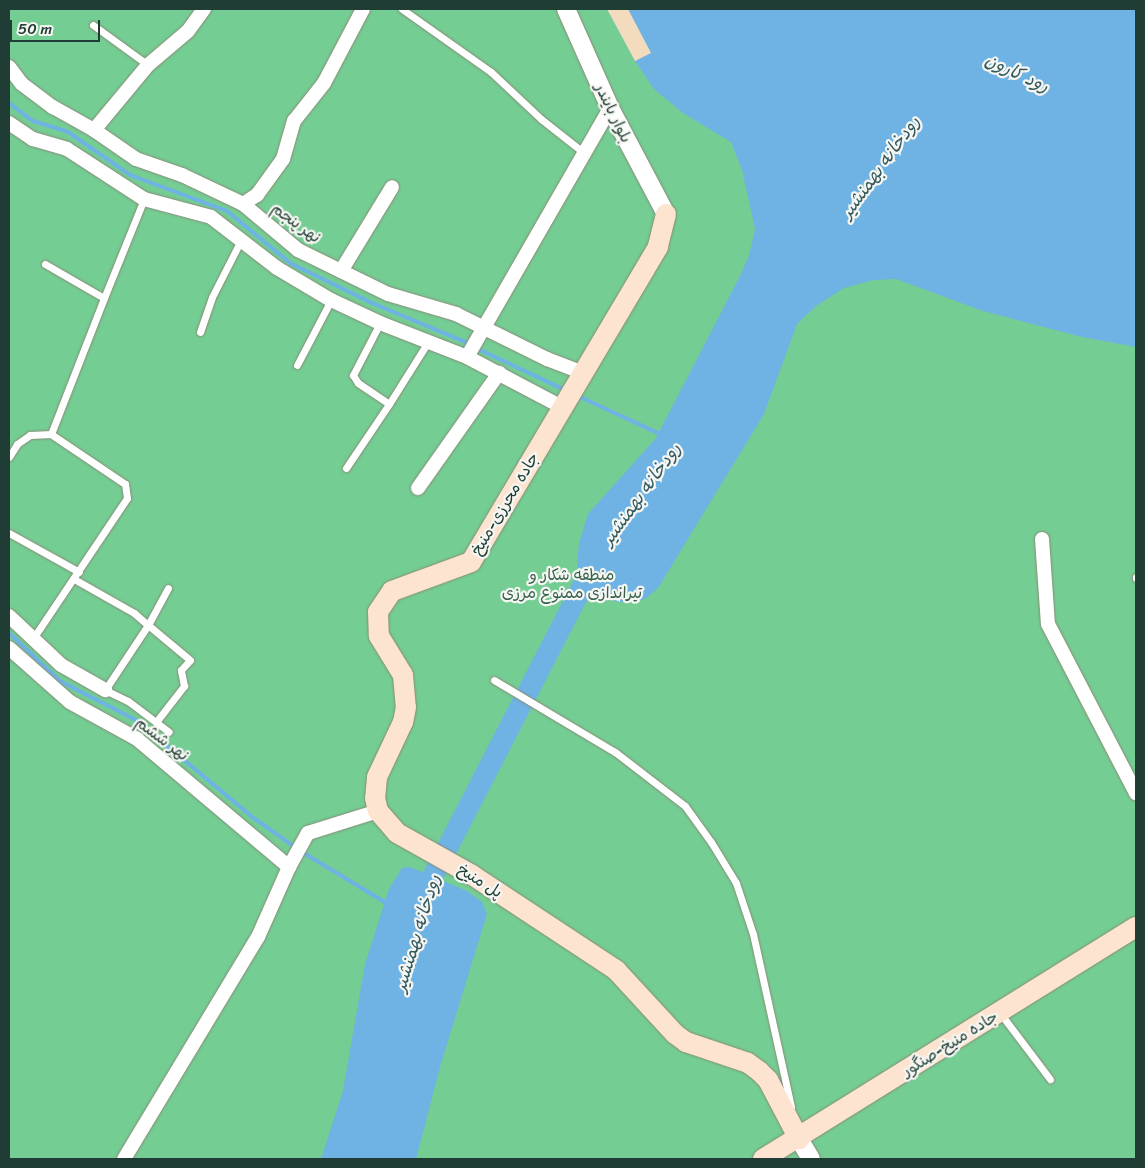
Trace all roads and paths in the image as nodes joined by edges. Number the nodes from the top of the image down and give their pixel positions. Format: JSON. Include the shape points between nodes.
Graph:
{"nodes":[{"id":1,"x":204,"y":9,"type":"edge"},
{"id":2,"x":363,"y":9,"type":"edge"},
{"id":3,"x":402,"y":9,"type":"edge"},
{"id":4,"x":566,"y":9,"type":"edge"},
{"id":5,"x":93,"y":25,"type":"dead end"},
{"id":6,"x":148,"y":65,"type":"junction"},
{"id":7,"x":9,"y":68,"type":"edge"},
{"id":8,"x":610,"y":108,"type":"junction"},
{"id":9,"x":9,"y":123,"type":"edge"},
{"id":10,"x":94,"y":130,"type":"junction"},
{"id":11,"x":584,"y":154,"type":"junction"},
{"id":12,"x":392,"y":187,"type":"dead end"},
{"id":13,"x":144,"y":198,"type":"junction"},
{"id":14,"x":243,"y":204,"type":"junction"},
{"id":15,"x":666,"y":214,"type":"joint"},
{"id":16,"x":240,"y":242,"type":"junction"},
{"id":17,"x":45,"y":264,"type":"dead end"},
{"id":18,"x":342,"y":271,"type":"junction"},
{"id":19,"x":104,"y":298,"type":"junction"},
{"id":20,"x":331,"y":300,"type":"junction"},
{"id":21,"x":380,"y":323,"type":"junction"},
{"id":22,"x":200,"y":332,"type":"dead end"},
{"id":23,"x":428,"y":342,"type":"junction"},
{"id":24,"x":475,"y":345,"type":"junction"},
{"id":25,"x":298,"y":365,"type":"dead end"},
{"id":26,"x":499,"y":373,"type":"junction"},
{"id":27,"x":572,"y":392,"type":"junction"},
{"id":28,"x":389,"y":404,"type":"junction"},
{"id":29,"x":51,"y":434,"type":"junction"},
{"id":30,"x":9,"y":457,"type":"edge"},
{"id":31,"x":346,"y":468,"type":"dead end"},
{"id":32,"x":418,"y":488,"type":"dead end"},
{"id":33,"x":9,"y":533,"type":"edge"},
{"id":34,"x":1042,"y":538,"type":"dead end"},
{"id":35,"x":79,"y":572,"type":"junction"},
{"id":36,"x":74,"y":579,"type":"junction"},
{"id":37,"x":168,"y":588,"type":"dead end"},
{"id":38,"x":9,"y":616,"type":"edge"},
{"id":39,"x":148,"y":625,"type":"junction"},
{"id":40,"x":34,"y":637,"type":"junction"},
{"id":41,"x":9,"y":648,"type":"edge"},
{"id":42,"x":494,"y":680,"type":"dead end"},
{"id":43,"x":105,"y":690,"type":"junction"},
{"id":44,"x":156,"y":722,"type":"junction"},
{"id":45,"x":170,"y":732,"type":"dead end"},
{"id":46,"x":1136,"y":793,"type":"edge"},
{"id":47,"x":378,"y":811,"type":"junction"},
{"id":48,"x":291,"y":862,"type":"junction"},
{"id":49,"x":1136,"y":927,"type":"edge"},
{"id":50,"x":1000,"y":1013,"type":"junction"},
{"id":51,"x":1050,"y":1079,"type":"dead end"},
{"id":52,"x":799,"y":1139,"type":"junction"},
{"id":53,"x":124,"y":1159,"type":"edge"},
{"id":54,"x":762,"y":1159,"type":"edge"},
{"id":55,"x":810,"y":1159,"type":"edge"}],
"edges":[{"from":1,"to":6,"type":"street","via":[[188,31]]},
{"from":2,"to":14,"type":"street","via":[[324,82],[294,121],[283,159],[257,195]]},
{"from":3,"to":11,"type":"lane","via":[[491,72]]},
{"from":4,"to":8,"type":"street","name":"بلوار بایندر"},
{"from":5,"to":6,"type":"lane"},
{"from":6,"to":10,"type":"street"},
{"from":7,"to":10,"type":"street","name":"نهر پنجم","via":[[22,84],[53,107]]},
{"from":8,"to":11,"type":"street"},
{"from":8,"to":15,"type":"street","name":"بلوار بایندر"},
{"from":9,"to":13,"type":"street","name":"نهر پنجم","via":[[33,139],[67,149]]},
{"from":10,"to":14,"type":"street","name":"نهر پنجم","via":[[136,159],[182,175]]},
{"from":11,"to":24,"type":"street"},
{"from":12,"to":18,"type":"street"},
{"from":13,"to":16,"type":"street","name":"نهر پنجم","via":[[211,217]]},
{"from":13,"to":19,"type":"lane"},
{"from":14,"to":18,"type":"street","name":"نهر پنجم","via":[[298,250]]},
{"from":15,"to":27,"type":"main road","name":"جاده محرزی-منیخ","via":[[658,247]]},
{"from":16,"to":20,"type":"street","name":"نهر پنجم"},
{"from":16,"to":22,"type":"lane","via":[[212,297]]},
{"from":17,"to":19,"type":"lane"},
{"from":18,"to":24,"type":"street","name":"نهر پنجم","via":[[388,294],[456,314]]},
{"from":19,"to":29,"type":"lane"},
{"from":20,"to":21,"type":"street","name":"نهر پنجم"},
{"from":20,"to":25,"type":"lane"},
{"from":21,"to":23,"type":"street","name":"نهر پنجم"},
{"from":21,"to":28,"type":"lane","via":[[353,376]]},
{"from":23,"to":24,"type":"street","name":"نهر پنجم"},
{"from":23,"to":28,"type":"lane"},
{"from":24,"to":26,"type":"street","name":"نهر پنجم"},
{"from":24,"to":27,"type":"street","name":"نهر پنجم","via":[[547,360]]},
{"from":26,"to":27,"type":"street","name":"نهر پنجم"},
{"from":26,"to":32,"type":"street"},
{"from":27,"to":47,"type":"main road","name":"جاده محرزی-منیخ","via":[[471,562],[392,591],[378,612],[379,636],[403,675],[406,692],[403,722],[374,790]]},
{"from":28,"to":31,"type":"lane"},
{"from":29,"to":30,"type":"lane","via":[[30,435],[17,444]]},
{"from":29,"to":35,"type":"lane","via":[[125,484],[127,498]]},
{"from":33,"to":35,"type":"lane"},
{"from":34,"to":46,"type":"street","via":[[1048,624]]},
{"from":35,"to":36,"type":"lane"},
{"from":36,"to":39,"type":"lane","via":[[134,613]]},
{"from":36,"to":40,"type":"lane"},
{"from":37,"to":39,"type":"lane"},
{"from":38,"to":40,"type":"street"},
{"from":39,"to":43,"type":"lane"},
{"from":39,"to":44,"type":"lane","via":[[190,660],[181,670],[184,686]]},
{"from":40,"to":43,"type":"street","via":[[61,665]]},
{"from":41,"to":48,"type":"street","name":"نهر ششم","via":[[70,702],[138,739]]},
{"from":42,"to":52,"type":"lane","via":[[615,752],[685,806],[711,842],[736,883],[753,934]]},
{"from":43,"to":44,"type":"lane"},
{"from":44,"to":45,"type":"lane"},
{"from":47,"to":48,"type":"street","via":[[308,833]]},
{"from":47,"to":52,"type":"main road","name":"پل منیخ","via":[[397,833],[472,875],[616,970],[686,1042],[748,1063],[759,1071],[768,1080]]},
{"from":48,"to":53,"type":"street","via":[[258,938]]},
{"from":49,"to":50,"type":"main road","name":"جاده منیخ-صنگور"},
{"from":50,"to":51,"type":"lane"},
{"from":50,"to":52,"type":"main road","name":"جاده منیخ-صنگور"},
{"from":52,"to":54,"type":"main road","name":"جاده منیخ-صنگور"},
{"from":52,"to":55,"type":"street"}]}
